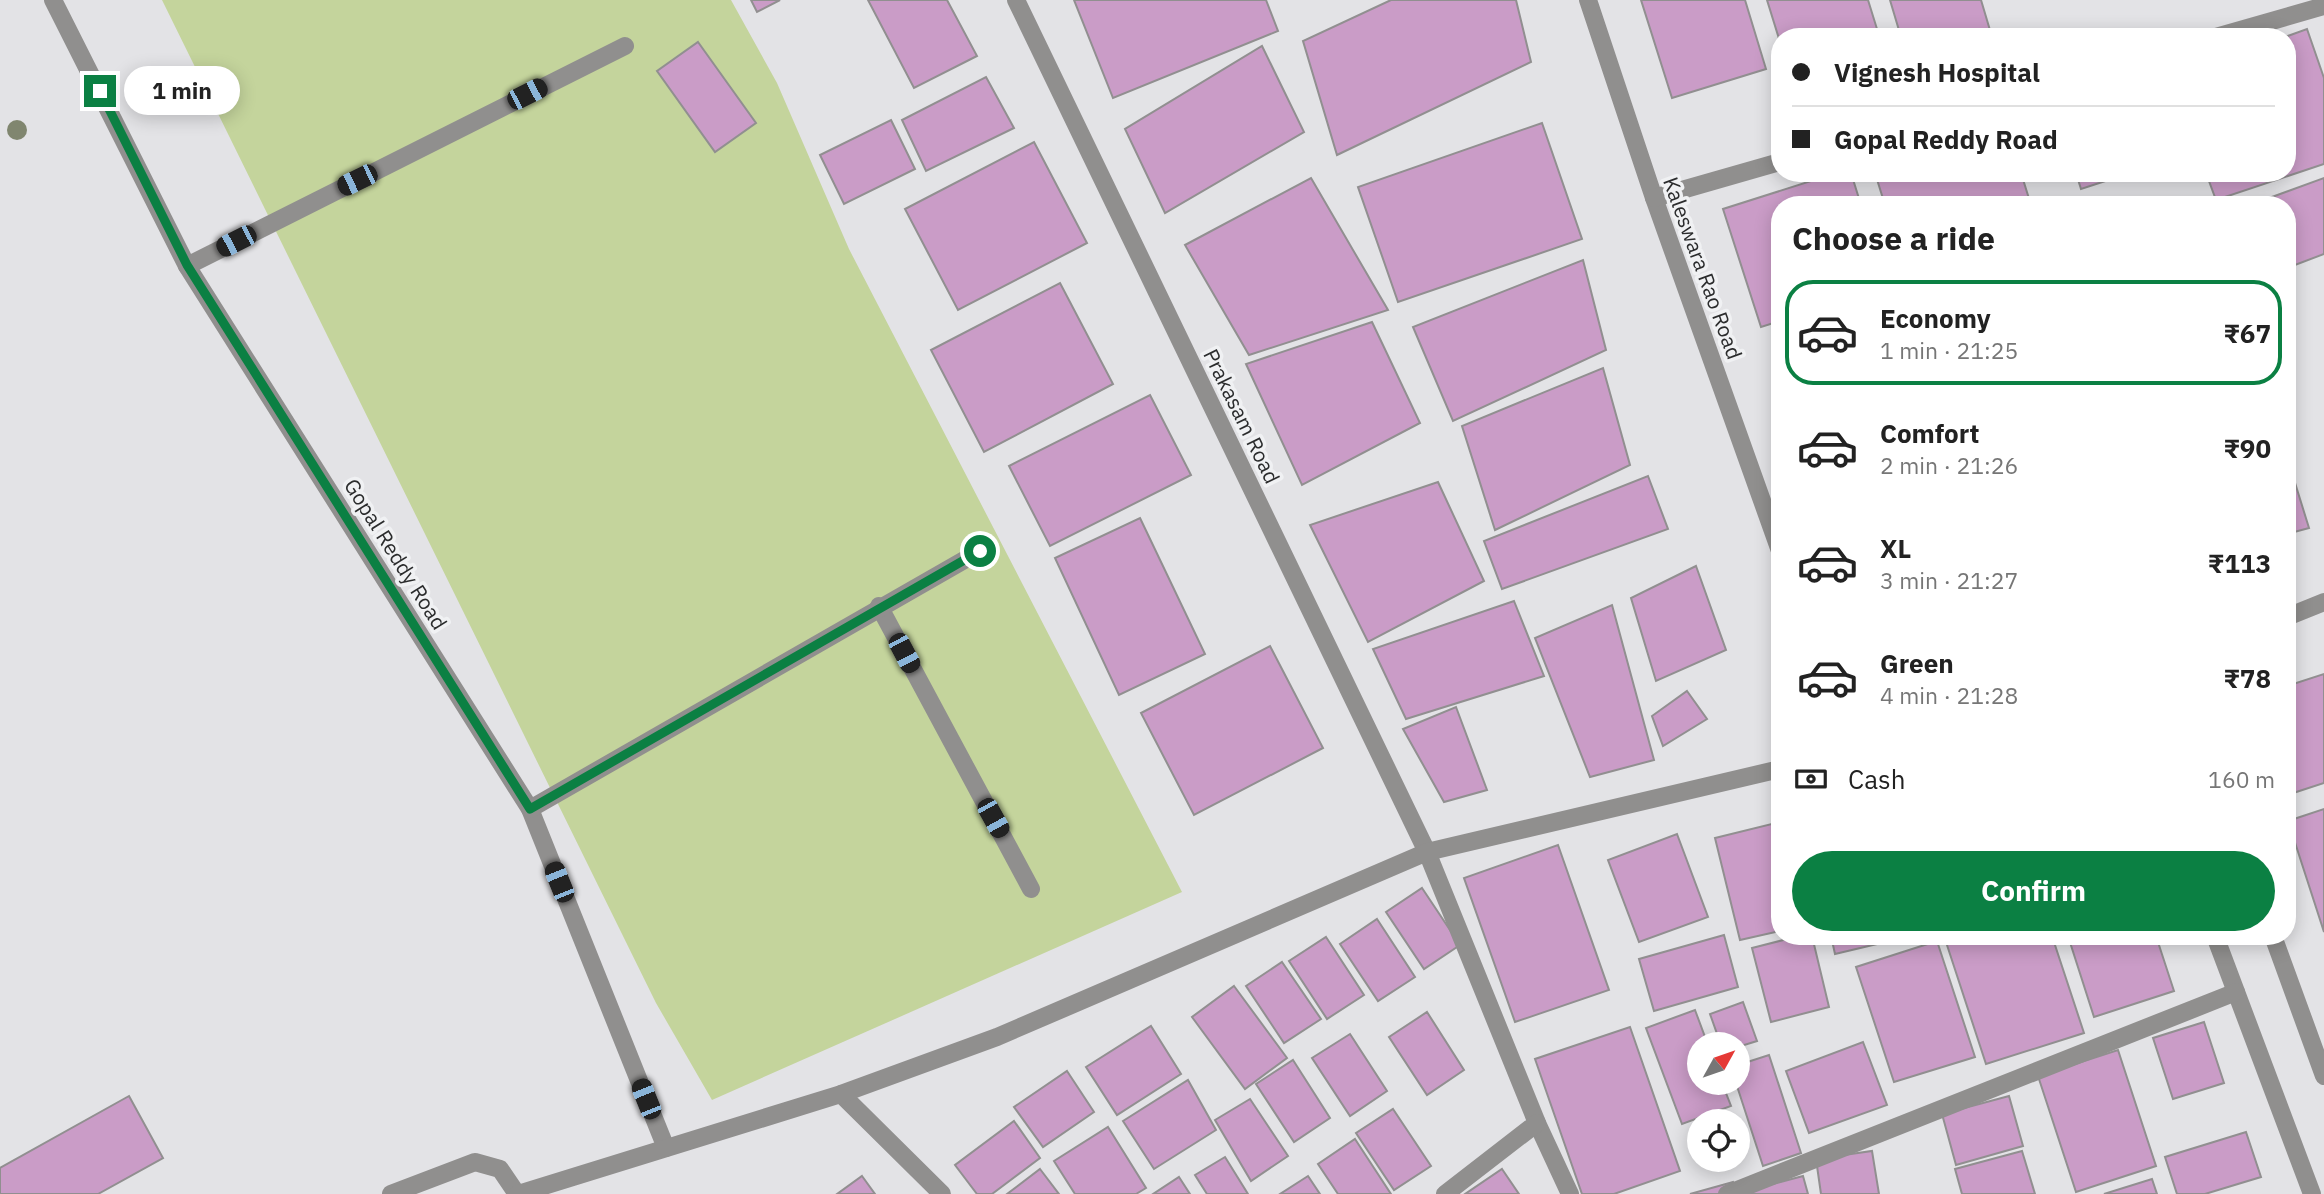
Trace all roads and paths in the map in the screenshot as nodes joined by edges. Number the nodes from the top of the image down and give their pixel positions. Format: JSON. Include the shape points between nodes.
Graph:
{"nodes":[{"id":1,"x":53,"y":0,"type":"edge"},
{"id":2,"x":1016,"y":0,"type":"edge"},
{"id":3,"x":1588,"y":0,"type":"edge"},
{"id":4,"x":2324,"y":6,"type":"edge"},
{"id":5,"x":2247,"y":28,"type":"edge"},
{"id":6,"x":625,"y":46,"type":"dead end"},
{"id":7,"x":1771,"y":165,"type":"edge"},
{"id":8,"x":1654,"y":198,"type":"junction"},
{"id":9,"x":187,"y":265,"type":"junction"},
{"id":10,"x":1771,"y":526,"type":"edge"},
{"id":11,"x":980,"y":551,"type":"dead end"},
{"id":12,"x":2324,"y":602,"type":"edge"},
{"id":13,"x":879,"y":606,"type":"junction"},
{"id":14,"x":2296,"y":613,"type":"edge"},
{"id":15,"x":1771,"y":771,"type":"edge"},
{"id":16,"x":530,"y":809,"type":"junction"},
{"id":17,"x":1427,"y":852,"type":"junction"},
{"id":18,"x":1031,"y":889,"type":"dead end"},
{"id":19,"x":2218,"y":945,"type":"edge"},
{"id":20,"x":2276,"y":945,"type":"edge"},
{"id":21,"x":2236,"y":992,"type":"junction"},
{"id":22,"x":2324,"y":1076,"type":"edge"},
{"id":23,"x":841,"y":1094,"type":"junction"},
{"id":24,"x":1537,"y":1123,"type":"junction"},
{"id":25,"x":666,"y":1148,"type":"junction"},
{"id":26,"x":565,"y":1187,"type":"edge"},
{"id":27,"x":391,"y":1194,"type":"edge"},
{"id":28,"x":518,"y":1194,"type":"edge"},
{"id":29,"x":942,"y":1194,"type":"edge"},
{"id":30,"x":1445,"y":1194,"type":"edge"},
{"id":31,"x":1570,"y":1194,"type":"edge"},
{"id":32,"x":1727,"y":1194,"type":"edge"},
{"id":33,"x":2312,"y":1194,"type":"edge"}],
"edges":[{"from":1,"to":9,"type":"street","name":"Gopal Reddy Road"},
{"from":2,"to":17,"type":"street","name":"Prakasam Road"},
{"from":3,"to":8,"type":"street","name":"Kaleswara Rao Road"},
{"from":4,"to":5,"type":"street"},
{"from":6,"to":9,"type":"street"},
{"from":7,"to":8,"type":"street"},
{"from":8,"to":10,"type":"street","name":"Kaleswara Rao Road"},
{"from":9,"to":16,"type":"street","name":"Gopal Reddy Road"},
{"from":11,"to":13,"type":"street"},
{"from":12,"to":14,"type":"street"},
{"from":13,"to":16,"type":"street"},
{"from":13,"to":18,"type":"street"},
{"from":15,"to":17,"type":"street"},
{"from":16,"to":25,"type":"street","name":"Gopal Reddy Road"},
{"from":17,"to":23,"type":"street","via":[[997,1037]]},
{"from":17,"to":24,"type":"street","name":"Prakasam Road"},
{"from":19,"to":21,"type":"street"},
{"from":20,"to":22,"type":"street"},
{"from":21,"to":32,"type":"street"},
{"from":21,"to":33,"type":"street"},
{"from":23,"to":25,"type":"street"},
{"from":23,"to":29,"type":"street"},
{"from":24,"to":30,"type":"street"},
{"from":24,"to":31,"type":"street","name":"Prakasam Road"},
{"from":25,"to":26,"type":"street"},
{"from":26,"to":28,"type":"street"},
{"from":27,"to":28,"type":"street","via":[[475,1162],[500,1169]]}]}
